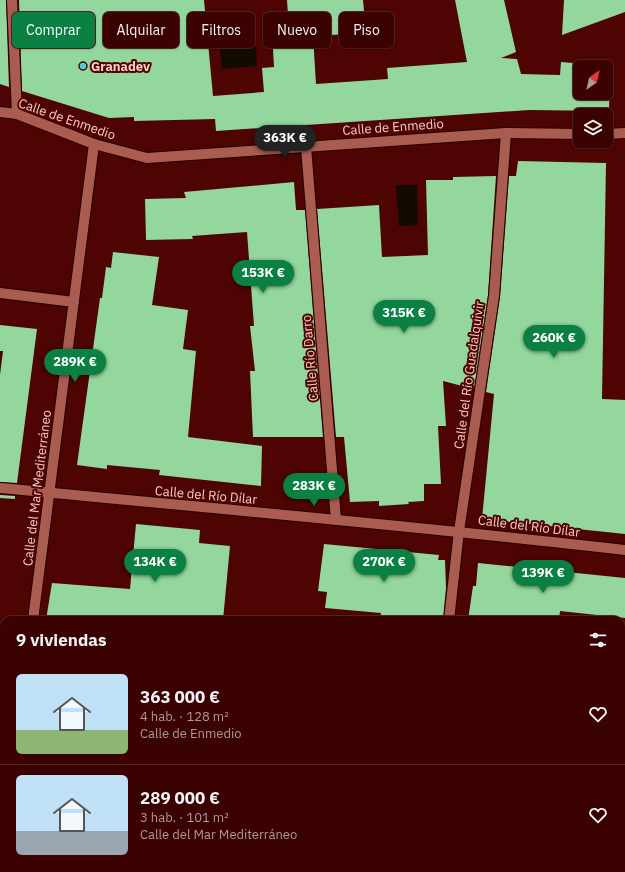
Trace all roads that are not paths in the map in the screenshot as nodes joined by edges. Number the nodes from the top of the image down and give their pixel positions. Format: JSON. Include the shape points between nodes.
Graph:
{"nodes":[{"id":1,"x":12,"y":0,"type":"edge"},
{"id":2,"x":0,"y":112,"type":"edge"},
{"id":3,"x":17,"y":114,"type":"junction"},
{"id":4,"x":506,"y":132,"type":"junction"},
{"id":5,"x":625,"y":133,"type":"edge"},
{"id":6,"x":573,"y":134,"type":"edge"},
{"id":7,"x":613,"y":134,"type":"edge"},
{"id":8,"x":94,"y":144,"type":"junction"},
{"id":9,"x":306,"y":147,"type":"junction"},
{"id":10,"x":0,"y":293,"type":"edge"},
{"id":11,"x":74,"y":302,"type":"junction"},
{"id":12,"x":0,"y":488,"type":"edge"},
{"id":13,"x":50,"y":493,"type":"junction"},
{"id":14,"x":336,"y":520,"type":"junction"},
{"id":15,"x":459,"y":531,"type":"junction"},
{"id":16,"x":625,"y":550,"type":"edge"},
{"id":17,"x":34,"y":616,"type":"edge"},
{"id":18,"x":449,"y":616,"type":"edge"}],
"edges":[{"from":1,"to":3,"type":"street"},
{"from":2,"to":3,"type":"street","name":"Calle de Enmedio"},
{"from":3,"to":8,"type":"street","name":"Calle de Enmedio"},
{"from":4,"to":6,"type":"street","name":"Calle de Enmedio"},
{"from":4,"to":9,"type":"street","name":"Calle de Enmedio"},
{"from":4,"to":15,"type":"street","name":"Calle del Río Guadalquivir","via":[[494,296]]},
{"from":5,"to":7,"type":"street"},
{"from":8,"to":9,"type":"street","name":"Calle de Enmedio","via":[[147,158]]},
{"from":8,"to":11,"type":"street","name":"Calle del Mar Mediterráneo"},
{"from":9,"to":14,"type":"street","name":"Calle Río Darro"},
{"from":10,"to":11,"type":"street"},
{"from":11,"to":13,"type":"street","name":"Calle del Mar Mediterráneo"},
{"from":12,"to":13,"type":"street","name":"Calle del Río Dílar"},
{"from":13,"to":14,"type":"street","name":"Calle del Río Dílar"},
{"from":13,"to":17,"type":"street","name":"Calle del Mar Mediterráneo"},
{"from":14,"to":15,"type":"street","name":"Calle del Río Dílar"},
{"from":15,"to":16,"type":"street","name":"Calle del Río Dílar"},
{"from":15,"to":18,"type":"street","name":"Calle del Río Guadalquivir"}]}
